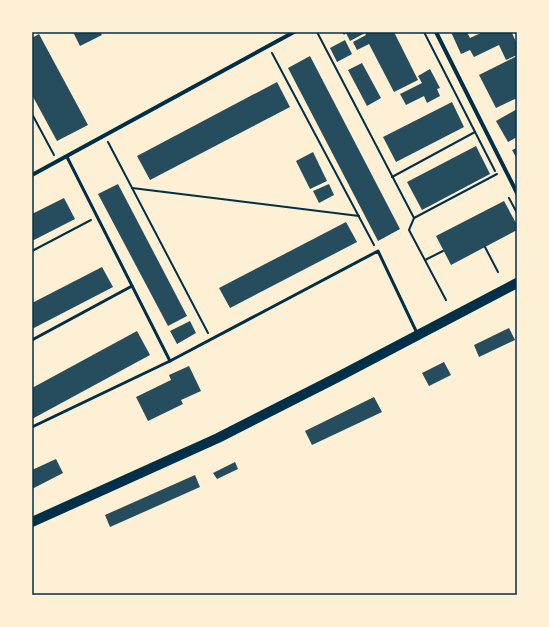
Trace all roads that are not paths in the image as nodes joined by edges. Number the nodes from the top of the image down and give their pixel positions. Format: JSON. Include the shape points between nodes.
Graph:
{"nodes":[{"id":1,"x":294,"y":32,"type":"edge"},
{"id":2,"x":436,"y":32,"type":"edge"},
{"id":3,"x":67,"y":157,"type":"junction"},
{"id":4,"x":32,"y":175,"type":"edge"},
{"id":5,"x":517,"y":193,"type":"edge"},
{"id":6,"x":517,"y":282,"type":"edge"},
{"id":7,"x":132,"y":286,"type":"junction"},
{"id":8,"x":418,"y":335,"type":"junction"},
{"id":9,"x":32,"y":340,"type":"edge"},
{"id":10,"x":170,"y":361,"type":"junction"},
{"id":11,"x":32,"y":427,"type":"edge"},
{"id":12,"x":32,"y":522,"type":"edge"}],
"edges":[{"from":1,"to":3,"type":"street"},
{"from":2,"to":5,"type":"street"},
{"from":3,"to":4,"type":"street"},
{"from":3,"to":7,"type":"lane"},
{"from":6,"to":8,"type":"main road"},
{"from":7,"to":9,"type":"lane"},
{"from":7,"to":10,"type":"lane"},
{"from":8,"to":10,"type":"lane","via":[[378,251]]},
{"from":8,"to":12,"type":"main road","via":[[218,438]]},
{"from":10,"to":11,"type":"lane"}]}
